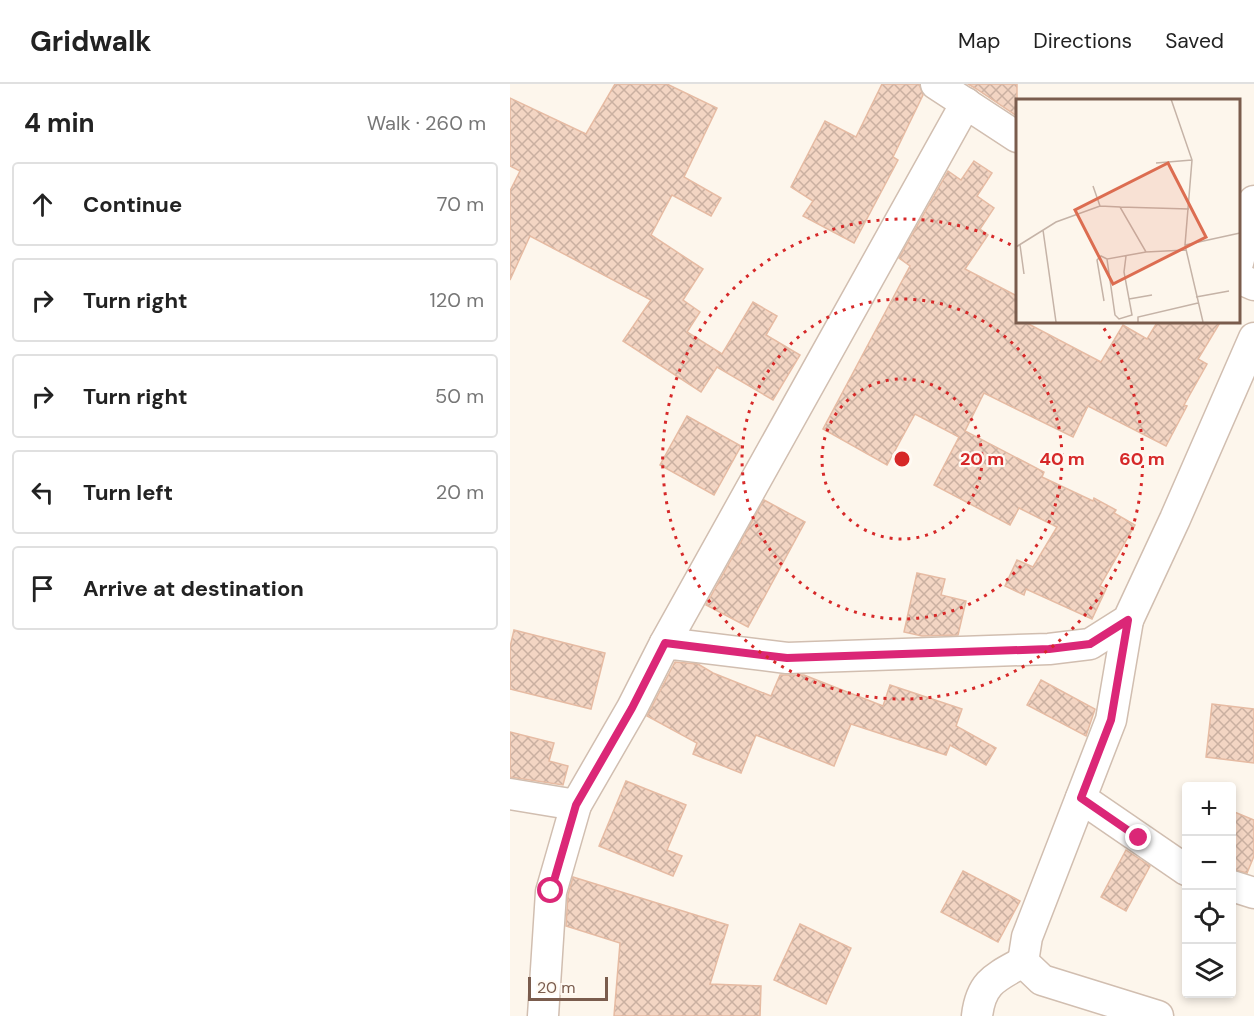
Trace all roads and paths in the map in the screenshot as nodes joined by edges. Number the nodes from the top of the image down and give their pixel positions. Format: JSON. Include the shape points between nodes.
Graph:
{"nodes":[{"id":1,"x":936,"y":84,"type":"edge"},
{"id":2,"x":966,"y":103,"type":"junction"},
{"id":3,"x":1016,"y":136,"type":"edge"},
{"id":4,"x":1254,"y":201,"type":"edge"},
{"id":5,"x":1239,"y":259,"type":"edge"},
{"id":6,"x":1239,"y":278,"type":"edge"},
{"id":7,"x":1254,"y":285,"type":"edge"},
{"id":8,"x":1254,"y":338,"type":"edge"},
{"id":9,"x":1128,"y":620,"type":"junction"},
{"id":10,"x":665,"y":643,"type":"junction"},
{"id":11,"x":510,"y":794,"type":"edge"},
{"id":12,"x":1081,"y":798,"type":"junction"},
{"id":13,"x":576,"y":805,"type":"junction"},
{"id":14,"x":1182,"y":867,"type":"edge"},
{"id":15,"x":1236,"y":887,"type":"edge"},
{"id":16,"x":1254,"y":893,"type":"edge"},
{"id":17,"x":1023,"y":962,"type":"junction"},
{"id":18,"x":543,"y":1016,"type":"edge"},
{"id":19,"x":977,"y":1016,"type":"edge"},
{"id":20,"x":1158,"y":1016,"type":"edge"}],
"edges":[{"from":1,"to":2,"type":"street"},
{"from":2,"to":3,"type":"street"},
{"from":2,"to":10,"type":"street"},
{"from":4,"to":5,"type":"street"},
{"from":6,"to":7,"type":"street"},
{"from":8,"to":9,"type":"street"},
{"from":9,"to":10,"type":"street","via":[[1090,644],[1049,649],[787,658]]},
{"from":9,"to":12,"type":"street","via":[[1111,720]]},
{"from":10,"to":13,"type":"street"},
{"from":11,"to":13,"type":"street"},
{"from":12,"to":14,"type":"street"},
{"from":12,"to":17,"type":"street","via":[[1027,937]]},
{"from":13,"to":18,"type":"street","via":[[551,891]]},
{"from":15,"to":16,"type":"street"},
{"from":17,"to":19,"type":"street","via":[[993,979],[979,1000]]},
{"from":17,"to":20,"type":"street","via":[[1042,980]]}]}
